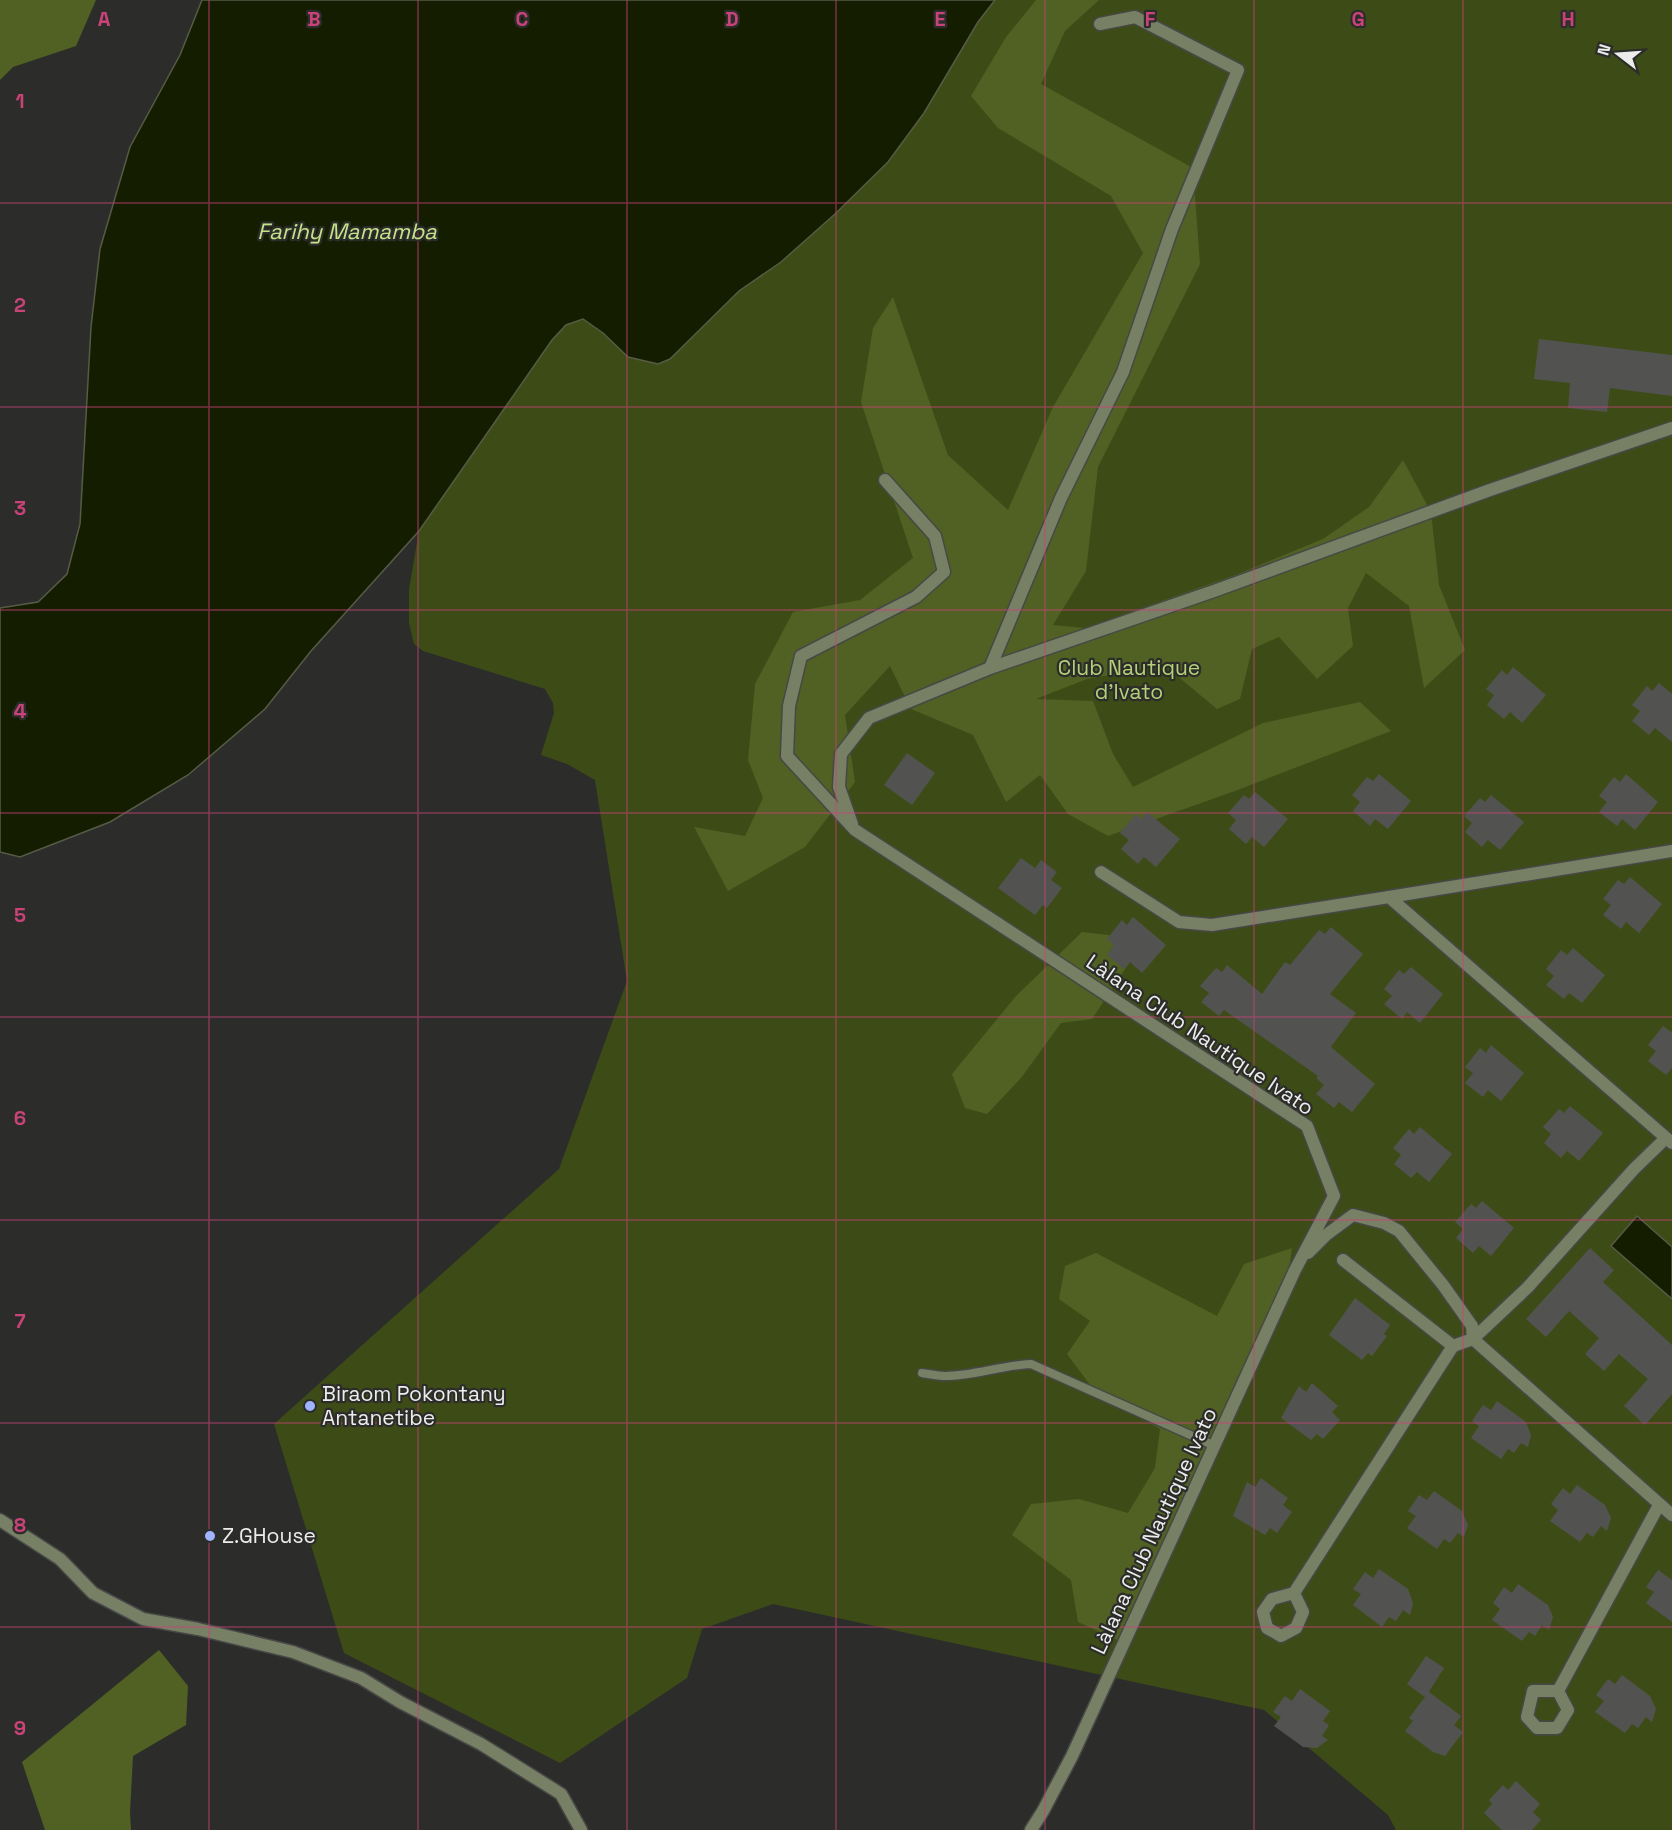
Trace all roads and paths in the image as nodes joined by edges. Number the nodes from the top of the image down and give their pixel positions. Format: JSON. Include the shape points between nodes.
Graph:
{"nodes":[{"id":1,"x":1100,"y":24,"type":"dead end"},
{"id":2,"x":1672,"y":428,"type":"edge"},
{"id":3,"x":885,"y":480,"type":"dead end"},
{"id":4,"x":990,"y":668,"type":"junction"},
{"id":5,"x":855,"y":830,"type":"junction"},
{"id":6,"x":1672,"y":850,"type":"edge"},
{"id":7,"x":1101,"y":872,"type":"dead end"},
{"id":8,"x":1389,"y":897,"type":"junction"},
{"id":9,"x":1669,"y":1141,"type":"edge"},
{"id":10,"x":1343,"y":1260,"type":"dead end"},
{"id":11,"x":1299,"y":1263,"type":"junction"},
{"id":12,"x":1473,"y":1339,"type":"junction"},
{"id":13,"x":1453,"y":1346,"type":"junction"},
{"id":14,"x":922,"y":1373,"type":"dead end"},
{"id":15,"x":1215,"y":1446,"type":"junction"},
{"id":16,"x":1659,"y":1504,"type":"junction"},
{"id":17,"x":1672,"y":1515,"type":"edge"},
{"id":18,"x":0,"y":1520,"type":"edge"},
{"id":19,"x":1294,"y":1593,"type":"dead end"},
{"id":20,"x":1558,"y":1690,"type":"dead end"},
{"id":21,"x":581,"y":1830,"type":"edge"},
{"id":22,"x":1031,"y":1830,"type":"edge"}],
"edges":[{"from":1,"to":4,"type":"street","via":[[1135,17],[1238,70],[1172,229],[1124,372],[1061,498]]},
{"from":2,"to":4,"type":"street"},
{"from":3,"to":5,"type":"street","name":"Làlana Club Nautique Ivato","via":[[935,536],[944,572],[916,597],[801,656],[789,706],[787,756]]},
{"from":4,"to":5,"type":"street","via":[[869,718],[842,754],[839,787]]},
{"from":5,"to":11,"type":"street","name":"Làlana Club Nautique Ivato","via":[[1307,1126],[1334,1196]]},
{"from":6,"to":8,"type":"street"},
{"from":7,"to":8,"type":"street","via":[[1179,922],[1212,925]]},
{"from":8,"to":9,"type":"street"},
{"from":9,"to":12,"type":"street","via":[[1634,1168],[1528,1287]]},
{"from":10,"to":13,"type":"street"},
{"from":11,"to":12,"type":"street","via":[[1353,1215],[1384,1223],[1399,1231],[1443,1285],[1472,1326]]},
{"from":11,"to":15,"type":"street","name":"Làlana Club Nautique Ivato"},
{"from":12,"to":13,"type":"street"},
{"from":12,"to":16,"type":"street"},
{"from":13,"to":19,"type":"street"},
{"from":14,"to":15,"type":"lane","via":[[944,1377],[1031,1364]]},
{"from":15,"to":22,"type":"street","name":"Làlana Club Nautique Ivato","via":[[1072,1756]]},
{"from":16,"to":17,"type":"street"},
{"from":16,"to":20,"type":"street"},
{"from":18,"to":21,"type":"street","via":[[60,1559],[93,1593],[143,1619],[293,1652],[361,1678],[481,1744],[561,1794]]}]}
